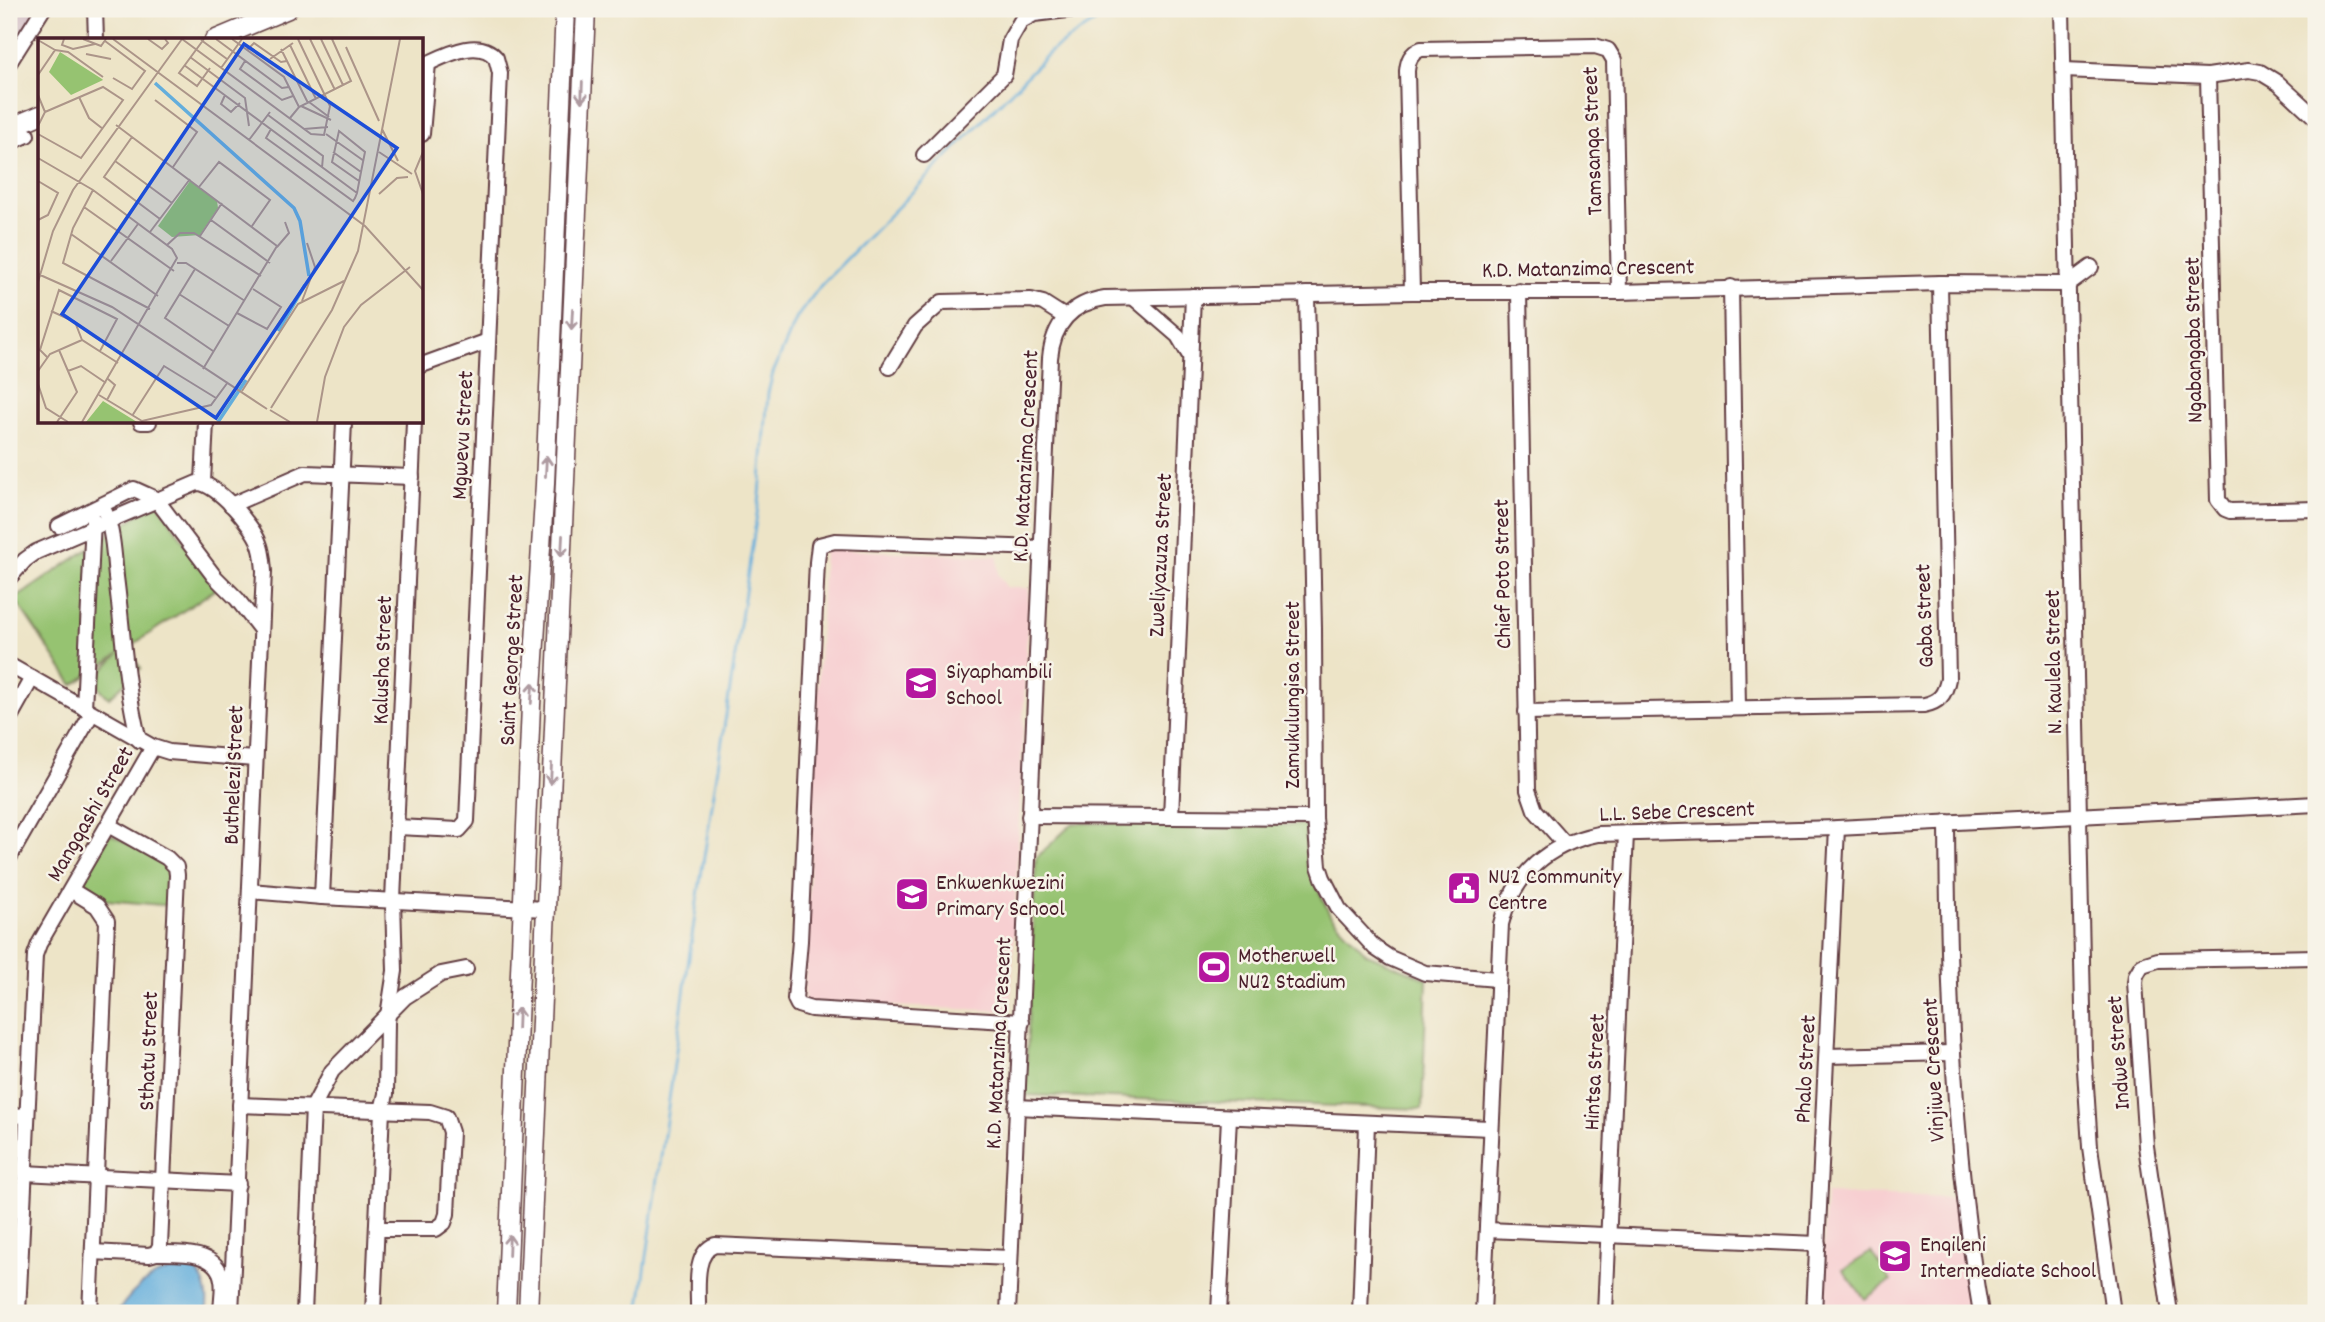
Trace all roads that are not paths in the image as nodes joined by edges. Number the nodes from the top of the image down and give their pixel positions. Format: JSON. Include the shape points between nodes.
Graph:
{"nodes":[{"id":1,"x":43,"y":9,"type":"edge"},
{"id":2,"x":95,"y":9,"type":"edge"},
{"id":3,"x":288,"y":9,"type":"edge"},
{"id":4,"x":565,"y":9,"type":"edge"},
{"id":5,"x":586,"y":9,"type":"edge"},
{"id":6,"x":1076,"y":9,"type":"edge"},
{"id":7,"x":2062,"y":9,"type":"edge"},
{"id":8,"x":96,"y":38,"type":"edge"},
{"id":9,"x":219,"y":38,"type":"edge"},
{"id":10,"x":9,"y":63,"type":"edge"},
{"id":11,"x":425,"y":64,"type":"edge"},
{"id":12,"x":2064,"y":69,"type":"junction"},
{"id":13,"x":2208,"y":76,"type":"junction"},
{"id":14,"x":424,"y":87,"type":"edge"},
{"id":15,"x":38,"y":116,"type":"edge"},
{"id":16,"x":2316,"y":118,"type":"edge"},
{"id":17,"x":9,"y":128,"type":"edge"},
{"id":18,"x":27,"y":135,"type":"dead end"},
{"id":19,"x":9,"y":143,"type":"edge"},
{"id":20,"x":924,"y":155,"type":"dead end"},
{"id":21,"x":2091,"y":267,"type":"dead end"},
{"id":22,"x":1940,"y":283,"type":"junction"},
{"id":23,"x":2067,"y":284,"type":"junction"},
{"id":24,"x":1731,"y":287,"type":"junction"},
{"id":25,"x":1519,"y":291,"type":"junction"},
{"id":26,"x":1412,"y":292,"type":"junction"},
{"id":27,"x":1619,"y":292,"type":"junction"},
{"id":28,"x":1307,"y":294,"type":"junction"},
{"id":29,"x":1194,"y":296,"type":"junction"},
{"id":30,"x":1134,"y":298,"type":"junction"},
{"id":31,"x":1065,"y":317,"type":"junction"},
{"id":32,"x":488,"y":341,"type":"junction"},
{"id":33,"x":1191,"y":358,"type":"junction"},
{"id":34,"x":424,"y":364,"type":"edge"},
{"id":35,"x":890,"y":367,"type":"dead end"},
{"id":36,"x":206,"y":424,"type":"edge"},
{"id":37,"x":344,"y":424,"type":"edge"},
{"id":38,"x":414,"y":424,"type":"edge"},
{"id":39,"x":342,"y":474,"type":"junction"},
{"id":40,"x":412,"y":477,"type":"junction"},
{"id":41,"x":203,"y":482,"type":"junction"},
{"id":42,"x":130,"y":490,"type":"junction"},
{"id":43,"x":156,"y":499,"type":"junction"},
{"id":44,"x":231,"y":505,"type":"junction"},
{"id":45,"x":98,"y":506,"type":"junction"},
{"id":46,"x":2316,"y":509,"type":"edge"},
{"id":47,"x":122,"y":514,"type":"junction"},
{"id":48,"x":108,"y":520,"type":"junction"},
{"id":49,"x":59,"y":526,"type":"dead end"},
{"id":50,"x":92,"y":527,"type":"junction"},
{"id":51,"x":1041,"y":548,"type":"junction"},
{"id":52,"x":9,"y":578,"type":"edge"},
{"id":53,"x":261,"y":629,"type":"junction"},
{"id":54,"x":9,"y":665,"type":"edge"},
{"id":55,"x":32,"y":678,"type":"junction"},
{"id":56,"x":1738,"y":708,"type":"junction"},
{"id":57,"x":88,"y":710,"type":"junction"},
{"id":58,"x":1527,"y":712,"type":"junction"},
{"id":59,"x":9,"y":719,"type":"edge"},
{"id":60,"x":139,"y":740,"type":"junction"},
{"id":61,"x":153,"y":747,"type":"junction"},
{"id":62,"x":254,"y":759,"type":"junction"},
{"id":63,"x":2316,"y":804,"type":"edge"},
{"id":64,"x":1030,"y":816,"type":"junction"},
{"id":65,"x":1171,"y":817,"type":"junction"},
{"id":66,"x":2078,"y":817,"type":"junction"},
{"id":67,"x":1315,"y":818,"type":"junction"},
{"id":68,"x":1947,"y":822,"type":"junction"},
{"id":69,"x":108,"y":825,"type":"junction"},
{"id":70,"x":397,"y":827,"type":"junction"},
{"id":71,"x":1837,"y":828,"type":"junction"},
{"id":72,"x":1626,"y":833,"type":"junction"},
{"id":73,"x":1565,"y":844,"type":"junction"},
{"id":74,"x":9,"y":858,"type":"edge"},
{"id":75,"x":71,"y":890,"type":"junction"},
{"id":76,"x":250,"y":891,"type":"junction"},
{"id":77,"x":322,"y":898,"type":"junction"},
{"id":78,"x":393,"y":900,"type":"junction"},
{"id":79,"x":523,"y":907,"type":"junction"},
{"id":80,"x":545,"y":909,"type":"junction"},
{"id":81,"x":2316,"y":957,"type":"edge"},
{"id":82,"x":466,"y":969,"type":"dead end"},
{"id":83,"x":1497,"y":979,"type":"junction"},
{"id":84,"x":389,"y":1014,"type":"junction"},
{"id":85,"x":1022,"y":1022,"type":"junction"},
{"id":86,"x":1951,"y":1053,"type":"junction"},
{"id":87,"x":1827,"y":1056,"type":"junction"},
{"id":88,"x":240,"y":1105,"type":"junction"},
{"id":89,"x":313,"y":1107,"type":"junction"},
{"id":90,"x":1016,"y":1107,"type":"junction"},
{"id":91,"x":382,"y":1110,"type":"junction"},
{"id":92,"x":9,"y":1115,"type":"edge"},
{"id":93,"x":26,"y":1116,"type":"junction"},
{"id":94,"x":1229,"y":1118,"type":"junction"},
{"id":95,"x":1367,"y":1123,"type":"junction"},
{"id":96,"x":1490,"y":1128,"type":"junction"},
{"id":97,"x":24,"y":1173,"type":"junction"},
{"id":98,"x":95,"y":1178,"type":"junction"},
{"id":99,"x":164,"y":1181,"type":"junction"},
{"id":100,"x":238,"y":1185,"type":"junction"},
{"id":101,"x":377,"y":1229,"type":"junction"},
{"id":102,"x":1487,"y":1230,"type":"junction"},
{"id":103,"x":1608,"y":1235,"type":"junction"},
{"id":104,"x":1818,"y":1244,"type":"junction"},
{"id":105,"x":93,"y":1252,"type":"junction"},
{"id":106,"x":156,"y":1253,"type":"junction"},
{"id":107,"x":1010,"y":1258,"type":"junction"},
{"id":108,"x":14,"y":1282,"type":"edge"},
{"id":109,"x":18,"y":1313,"type":"edge"},
{"id":110,"x":90,"y":1313,"type":"edge"},
{"id":111,"x":221,"y":1313,"type":"edge"},
{"id":112,"x":231,"y":1313,"type":"edge"},
{"id":113,"x":304,"y":1313,"type":"edge"},
{"id":114,"x":373,"y":1313,"type":"edge"},
{"id":115,"x":506,"y":1313,"type":"edge"},
{"id":116,"x":528,"y":1313,"type":"edge"},
{"id":117,"x":698,"y":1313,"type":"edge"},
{"id":118,"x":1008,"y":1313,"type":"edge"},
{"id":119,"x":1219,"y":1313,"type":"edge"},
{"id":120,"x":1360,"y":1313,"type":"edge"},
{"id":121,"x":1483,"y":1313,"type":"edge"},
{"id":122,"x":1605,"y":1313,"type":"edge"},
{"id":123,"x":1814,"y":1313,"type":"edge"},
{"id":124,"x":1981,"y":1313,"type":"edge"},
{"id":125,"x":2113,"y":1313,"type":"edge"},
{"id":126,"x":2170,"y":1313,"type":"edge"}],
"edges":[{"from":1,"to":10,"type":"street"},
{"from":2,"to":8,"type":"street"},
{"from":3,"to":9,"type":"main road"},
{"from":79,"to":4,"type":"main road","name":"Saint George Street","one_way":true},
{"from":5,"to":80,"type":"main road","name":"Saint George Street","one_way":true},
{"from":6,"to":20,"type":"street","via":[[1034,14],[1021,21],[1010,40],[1004,75]]},
{"from":7,"to":12,"type":"street","name":"N. Kaulela Street"},
{"from":11,"to":14,"type":"street"},
{"from":11,"to":32,"type":"street","name":"Mgwevu Street","via":[[481,48],[492,54],[500,67]]},
{"from":12,"to":13,"type":"street"},
{"from":12,"to":23,"type":"street","name":"N. Kaulela Street"},
{"from":13,"to":16,"type":"street","via":[[2260,72]]},
{"from":13,"to":46,"type":"street","name":"Ngabangaba Street","via":[[2218,500],[2230,511]]},
{"from":15,"to":17,"type":"main road"},
{"from":18,"to":19,"type":"street"},
{"from":21,"to":23,"type":"street"},
{"from":22,"to":23,"type":"street","name":"K.D. Matanzima Crescent"},
{"from":22,"to":24,"type":"street","name":"K.D. Matanzima Crescent"},
{"from":22,"to":56,"type":"street","name":"Gaba Street","via":[[1948,679],[1944,693],[1936,702],[1924,705]]},
{"from":23,"to":66,"type":"street","name":"N. Kaulela Street"},
{"from":24,"to":27,"type":"street","name":"K.D. Matanzima Crescent"},
{"from":24,"to":56,"type":"street"},
{"from":25,"to":26,"type":"street","name":"K.D. Matanzima Crescent"},
{"from":25,"to":27,"type":"street","name":"K.D. Matanzima Crescent"},
{"from":25,"to":58,"type":"street","name":"Chief Poto Street"},
{"from":26,"to":27,"type":"street","name":"Tamsanqa Street","via":[[1407,71],[1412,54],[1421,48],[1595,46],[1608,50],[1614,60]]},
{"from":26,"to":28,"type":"street","name":"K.D. Matanzima Crescent"},
{"from":28,"to":29,"type":"street","name":"K.D. Matanzima Crescent"},
{"from":28,"to":67,"type":"street","name":"Zamukulungisa Street"},
{"from":29,"to":30,"type":"street","name":"K.D. Matanzima Crescent"},
{"from":29,"to":33,"type":"street","name":"Zweliyazuza Street"},
{"from":30,"to":31,"type":"street","name":"K.D. Matanzima Crescent","via":[[1093,300]]},
{"from":30,"to":33,"type":"street","via":[[1178,336]]},
{"from":31,"to":35,"type":"street","via":[[1031,300],[942,302],[915,326]]},
{"from":31,"to":51,"type":"street","name":"K.D. Matanzima Crescent","via":[[1051,345]]},
{"from":32,"to":34,"type":"street"},
{"from":32,"to":70,"type":"street","name":"Mgwevu Street","via":[[467,821],[459,830]]},
{"from":33,"to":65,"type":"street","name":"Zweliyazuza Street"},
{"from":36,"to":41,"type":"street"},
{"from":37,"to":39,"type":"street"},
{"from":38,"to":40,"type":"street","name":"Kalusha Street"},
{"from":39,"to":40,"type":"street"},
{"from":39,"to":44,"type":"street","via":[[300,474]]},
{"from":39,"to":77,"type":"street"},
{"from":40,"to":70,"type":"street","name":"Kalusha Street"},
{"from":41,"to":43,"type":"street"},
{"from":41,"to":44,"type":"street","name":"Buthelezi Street"},
{"from":42,"to":43,"type":"street"},
{"from":42,"to":45,"type":"street"},
{"from":42,"to":47,"type":"street"},
{"from":43,"to":47,"type":"street"},
{"from":43,"to":53,"type":"street"},
{"from":44,"to":53,"type":"street","name":"Buthelezi Street","via":[[261,550]]},
{"from":45,"to":48,"type":"street"},
{"from":45,"to":49,"type":"street"},
{"from":45,"to":50,"type":"street"},
{"from":47,"to":48,"type":"street"},
{"from":48,"to":50,"type":"street"},
{"from":48,"to":60,"type":"street","via":[[130,704]]},
{"from":50,"to":52,"type":"street","via":[[36,552]]},
{"from":50,"to":57,"type":"street"},
{"from":51,"to":64,"type":"street","name":"K.D. Matanzima Crescent"},
{"from":51,"to":85,"type":"street","via":[[835,541],[819,545],[795,999],[811,1009]]},
{"from":53,"to":62,"type":"street","name":"Buthelezi Street"},
{"from":54,"to":55,"type":"street"},
{"from":55,"to":57,"type":"street"},
{"from":55,"to":59,"type":"street"},
{"from":56,"to":58,"type":"street","name":"Gaba Street"},
{"from":57,"to":60,"type":"street"},
{"from":57,"to":74,"type":"street"},
{"from":58,"to":73,"type":"street","name":"Chief Poto Street","via":[[1530,800]]},
{"from":60,"to":61,"type":"street"},
{"from":61,"to":62,"type":"street"},
{"from":61,"to":69,"type":"street","name":"Mangqashi Street"},
{"from":62,"to":76,"type":"street","name":"Buthelezi Street"},
{"from":63,"to":66,"type":"street","name":"L.L. Sebe Crescent"},
{"from":64,"to":65,"type":"street"},
{"from":64,"to":85,"type":"street","name":"K.D. Matanzima Crescent"},
{"from":65,"to":67,"type":"street"},
{"from":66,"to":68,"type":"street","name":"L.L. Sebe Crescent"},
{"from":66,"to":125,"type":"street","name":"N. Kaulela Street","via":[[2090,1147]]},
{"from":67,"to":83,"type":"street","name":"Zamukulungisa Street","via":[[1323,878],[1344,916],[1375,948],[1425,973]]},
{"from":68,"to":71,"type":"street","name":"L.L. Sebe Crescent"},
{"from":68,"to":86,"type":"street","name":"Vinjiwe Crescent"},
{"from":69,"to":75,"type":"street","name":"Mangqashi Street"},
{"from":69,"to":99,"type":"street","name":"Sthatu Street","via":[[167,858],[177,871]]},
{"from":70,"to":78,"type":"street","name":"Kalusha Street"},
{"from":71,"to":72,"type":"street","name":"L.L. Sebe Crescent"},
{"from":71,"to":87,"type":"street","name":"Phalo Street"},
{"from":72,"to":73,"type":"street","name":"L.L. Sebe Crescent"},
{"from":72,"to":103,"type":"street","name":"Hintsa Street"},
{"from":73,"to":83,"type":"street","name":"L.L. Sebe Crescent","via":[[1534,864],[1509,900],[1501,924]]},
{"from":75,"to":93,"type":"street","name":"Mangqashi Street","via":[[35,955]]},
{"from":75,"to":98,"type":"street","via":[[97,906],[107,921]]},
{"from":76,"to":77,"type":"street"},
{"from":76,"to":88,"type":"street","name":"Buthelezi Street"},
{"from":77,"to":78,"type":"street"},
{"from":78,"to":79,"type":"street"},
{"from":78,"to":84,"type":"street","name":"Kalusha Street","via":[[396,971]]},
{"from":79,"to":80,"type":"street"},
{"from":115,"to":79,"type":"main road","name":"Saint George Street","one_way":true},
{"from":80,"to":116,"type":"main road","name":"Saint George Street"},
{"from":81,"to":126,"type":"street","name":"Indwe Street","via":[[2158,960],[2142,965],[2136,975],[2146,1146]]},
{"from":82,"to":84,"type":"street","via":[[440,974],[405,997]]},
{"from":83,"to":96,"type":"street","name":"L.L. Sebe Crescent"},
{"from":84,"to":89,"type":"street","via":[[332,1071]]},
{"from":84,"to":91,"type":"street","name":"Kalusha Street"},
{"from":85,"to":90,"type":"street","name":"K.D. Matanzima Crescent"},
{"from":86,"to":87,"type":"street"},
{"from":86,"to":124,"type":"street","name":"Vinjiwe Crescent"},
{"from":87,"to":104,"type":"street","name":"Phalo Street"},
{"from":88,"to":89,"type":"street"},
{"from":88,"to":100,"type":"street","name":"Buthelezi Street"},
{"from":89,"to":91,"type":"street"},
{"from":89,"to":113,"type":"street"},
{"from":90,"to":94,"type":"street"},
{"from":90,"to":107,"type":"street","name":"K.D. Matanzima Crescent"},
{"from":91,"to":101,"type":"street","name":"Kalusha Street"},
{"from":91,"to":101,"type":"street","via":[[437,1113],[448,1120],[451,1132],[444,1223],[436,1229]]},
{"from":92,"to":93,"type":"street"},
{"from":93,"to":97,"type":"street","name":"Mangqashi Street"},
{"from":94,"to":95,"type":"street"},
{"from":94,"to":119,"type":"street"},
{"from":95,"to":96,"type":"street"},
{"from":95,"to":120,"type":"street"},
{"from":96,"to":102,"type":"street","name":"L.L. Sebe Crescent"},
{"from":97,"to":98,"type":"street"},
{"from":97,"to":108,"type":"street","name":"Mangqashi Street"},
{"from":98,"to":99,"type":"street"},
{"from":98,"to":105,"type":"street"},
{"from":99,"to":100,"type":"street"},
{"from":99,"to":106,"type":"street","name":"Sthatu Street","via":[[162,1241]]},
{"from":100,"to":112,"type":"street","name":"Buthelezi Street"},
{"from":101,"to":114,"type":"street","name":"Kalusha Street"},
{"from":102,"to":103,"type":"street"},
{"from":102,"to":121,"type":"street","name":"L.L. Sebe Crescent"},
{"from":103,"to":104,"type":"street"},
{"from":103,"to":122,"type":"street","name":"Hintsa Street"},
{"from":104,"to":123,"type":"street","name":"Phalo Street"},
{"from":105,"to":106,"type":"street"},
{"from":105,"to":110,"type":"street"},
{"from":106,"to":111,"type":"street","via":[[197,1255],[210,1262],[223,1280]]},
{"from":107,"to":117,"type":"street","via":[[715,1245],[701,1257]]},
{"from":107,"to":118,"type":"street","name":"K.D. Matanzima Crescent"},
{"from":108,"to":109,"type":"street","name":"Mangqashi Street"}]}
